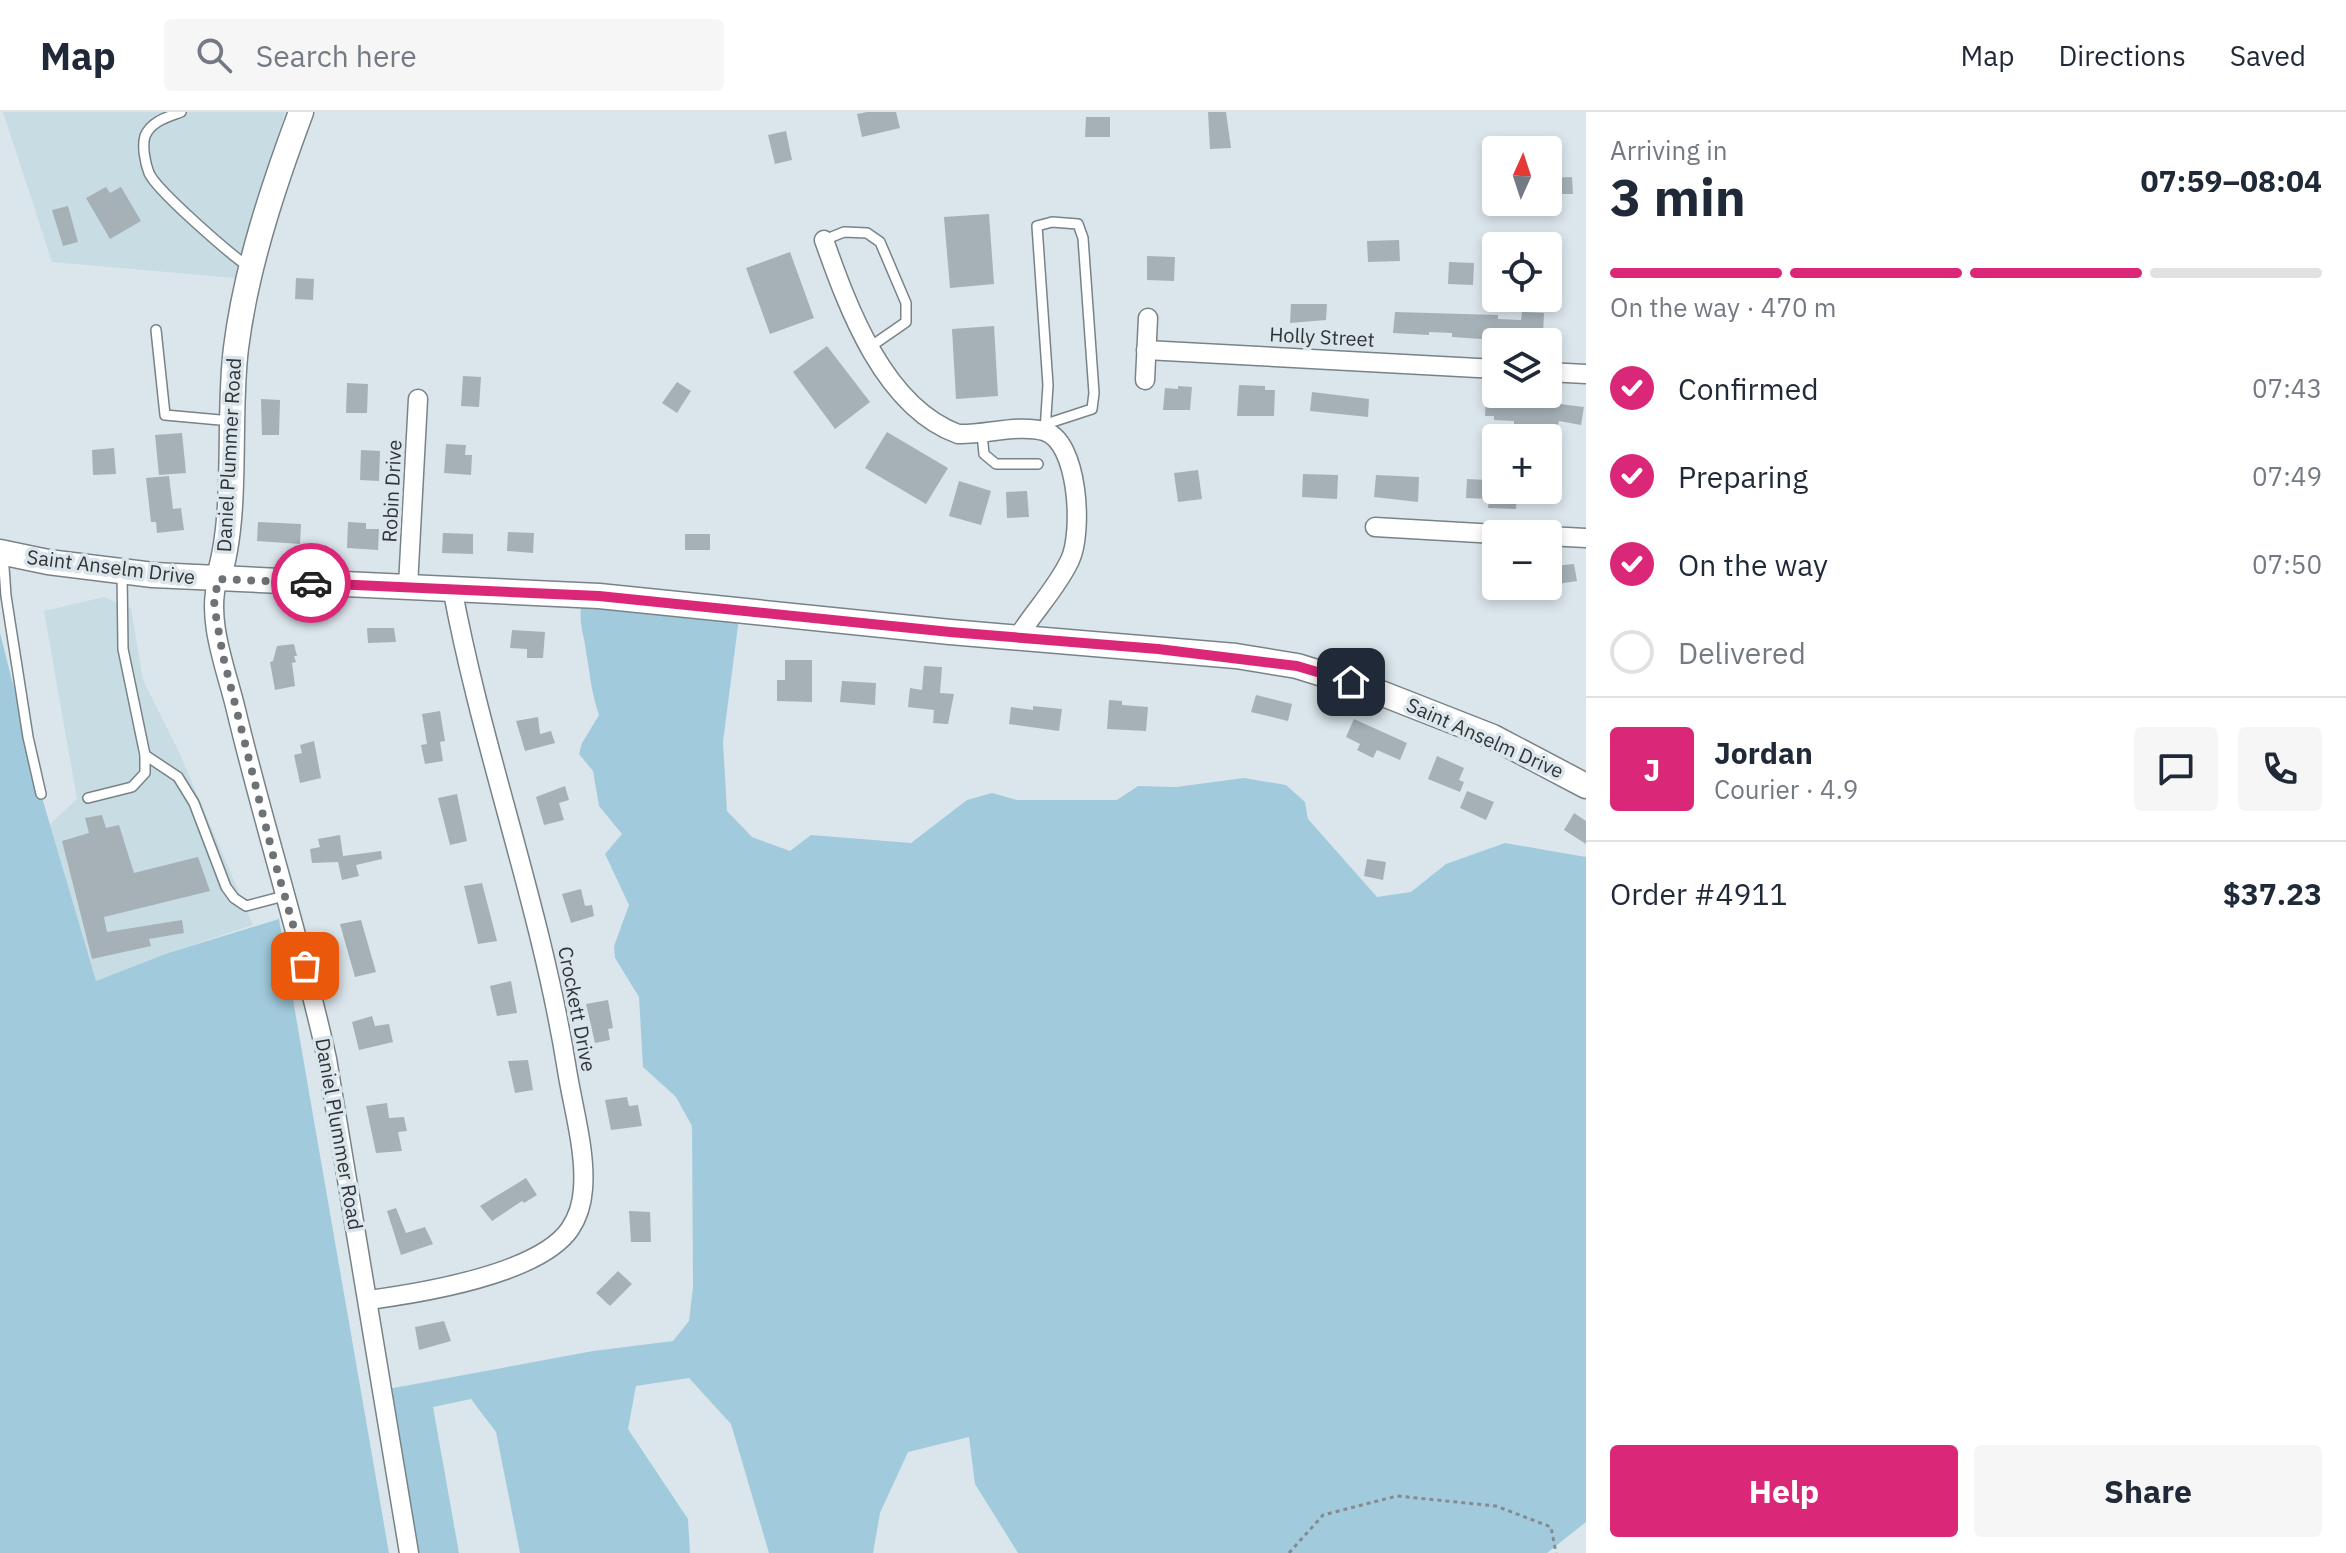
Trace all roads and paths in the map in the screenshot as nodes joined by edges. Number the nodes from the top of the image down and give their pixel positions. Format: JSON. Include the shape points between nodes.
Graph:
{"nodes":[{"id":1,"x":181,"y":112,"type":"edge"},
{"id":2,"x":301,"y":112,"type":"edge"},
{"id":3,"x":824,"y":240,"type":"joint"},
{"id":4,"x":252,"y":269,"type":"junction"},
{"id":5,"x":1148,"y":318,"type":"dead end"},
{"id":6,"x":156,"y":330,"type":"dead end"},
{"id":7,"x":870,"y":347,"type":"junction"},
{"id":8,"x":1146,"y":350,"type":"junction"},
{"id":9,"x":1482,"y":368,"type":"edge"},
{"id":10,"x":1562,"y":373,"type":"edge"},
{"id":11,"x":1586,"y":374,"type":"edge"},
{"id":12,"x":1145,"y":380,"type":"dead end"},
{"id":13,"x":418,"y":399,"type":"dead end"},
{"id":14,"x":231,"y":421,"type":"junction"},
{"id":15,"x":1046,"y":427,"type":"junction"},
{"id":16,"x":982,"y":434,"type":"junction"},
{"id":17,"x":1038,"y":464,"type":"dead end"},
{"id":18,"x":1375,"y":527,"type":"dead end"},
{"id":19,"x":1482,"y":533,"type":"edge"},
{"id":20,"x":1562,"y":537,"type":"edge"},
{"id":21,"x":1586,"y":538,"type":"edge"},
{"id":22,"x":2,"y":553,"type":"edge"},
{"id":23,"x":122,"y":572,"type":"junction"},
{"id":24,"x":218,"y":579,"type":"junction"},
{"id":25,"x":408,"y":586,"type":"junction"},
{"id":26,"x":452,"y":587,"type":"junction"},
{"id":27,"x":1018,"y":637,"type":"junction"},
{"id":28,"x":145,"y":755,"type":"junction"},
{"id":29,"x":1586,"y":786,"type":"edge"},
{"id":30,"x":41,"y":794,"type":"dead end"},
{"id":31,"x":88,"y":798,"type":"dead end"},
{"id":32,"x":284,"y":896,"type":"junction"},
{"id":33,"x":369,"y":1300,"type":"junction"},
{"id":34,"x":409,"y":1553,"type":"edge"},
{"id":35,"x":1289,"y":1553,"type":"edge"},
{"id":36,"x":1556,"y":1553,"type":"edge"}],
"edges":[{"from":1,"to":4,"type":"lane","via":[[154,123],[145,136],[149,175]]},
{"from":2,"to":4,"type":"street","name":"Daniel Plummer Road"},
{"from":3,"to":7,"type":"street"},
{"from":3,"to":7,"type":"lane","via":[[844,232],[867,233],[880,242],[906,303],[906,322]]},
{"from":4,"to":14,"type":"street","name":"Daniel Plummer Road","via":[[236,348]]},
{"from":5,"to":8,"type":"street"},
{"from":6,"to":14,"type":"lane","via":[[165,415]]},
{"from":7,"to":16,"type":"street","via":[[922,413],[958,434]]},
{"from":8,"to":9,"type":"street","name":"Holly Street"},
{"from":8,"to":12,"type":"street"},
{"from":10,"to":11,"type":"street"},
{"from":13,"to":25,"type":"street","name":"Robin Drive"},
{"from":14,"to":24,"type":"street","name":"Daniel Plummer Road","via":[[227,530]]},
{"from":15,"to":15,"type":"lane","via":[[1037,226],[1078,224],[1092,409]]},
{"from":15,"to":16,"type":"street"},
{"from":15,"to":27,"type":"street","via":[[1069,460],[1077,537],[1063,574]]},
{"from":16,"to":17,"type":"lane","via":[[984,454],[996,464]]},
{"from":18,"to":19,"type":"street"},
{"from":20,"to":21,"type":"street"},
{"from":22,"to":23,"type":"street","name":"Saint Anselm Drive"},
{"from":22,"to":30,"type":"lane"},
{"from":23,"to":24,"type":"street","name":"Saint Anselm Drive"},
{"from":23,"to":28,"type":"lane","via":[[123,649]]},
{"from":24,"to":25,"type":"street","name":"Saint Anselm Drive"},
{"from":24,"to":32,"type":"street","name":"Daniel Plummer Road","via":[[214,605],[223,656]]},
{"from":25,"to":26,"type":"street","name":"Saint Anselm Drive"},
{"from":26,"to":27,"type":"street","name":"Saint Anselm Drive","via":[[637,599]]},
{"from":26,"to":33,"type":"street","name":"Crockett Drive","via":[[556,1000],[582,1199],[570,1229],[534,1258],[428,1291]]},
{"from":27,"to":29,"type":"street","name":"Saint Anselm Drive","via":[[1297,666],[1429,711],[1527,753]]},
{"from":28,"to":31,"type":"lane","via":[[145,773],[132,787]]},
{"from":28,"to":32,"type":"lane","via":[[178,777],[234,898],[254,906]]},
{"from":32,"to":33,"type":"street","name":"Daniel Plummer Road","via":[[327,1059]]},
{"from":33,"to":34,"type":"street","name":"Daniel Plummer Road"},
{"from":35,"to":36,"type":"path","via":[[1323,1515],[1397,1496],[1496,1506],[1551,1527]]}]}
